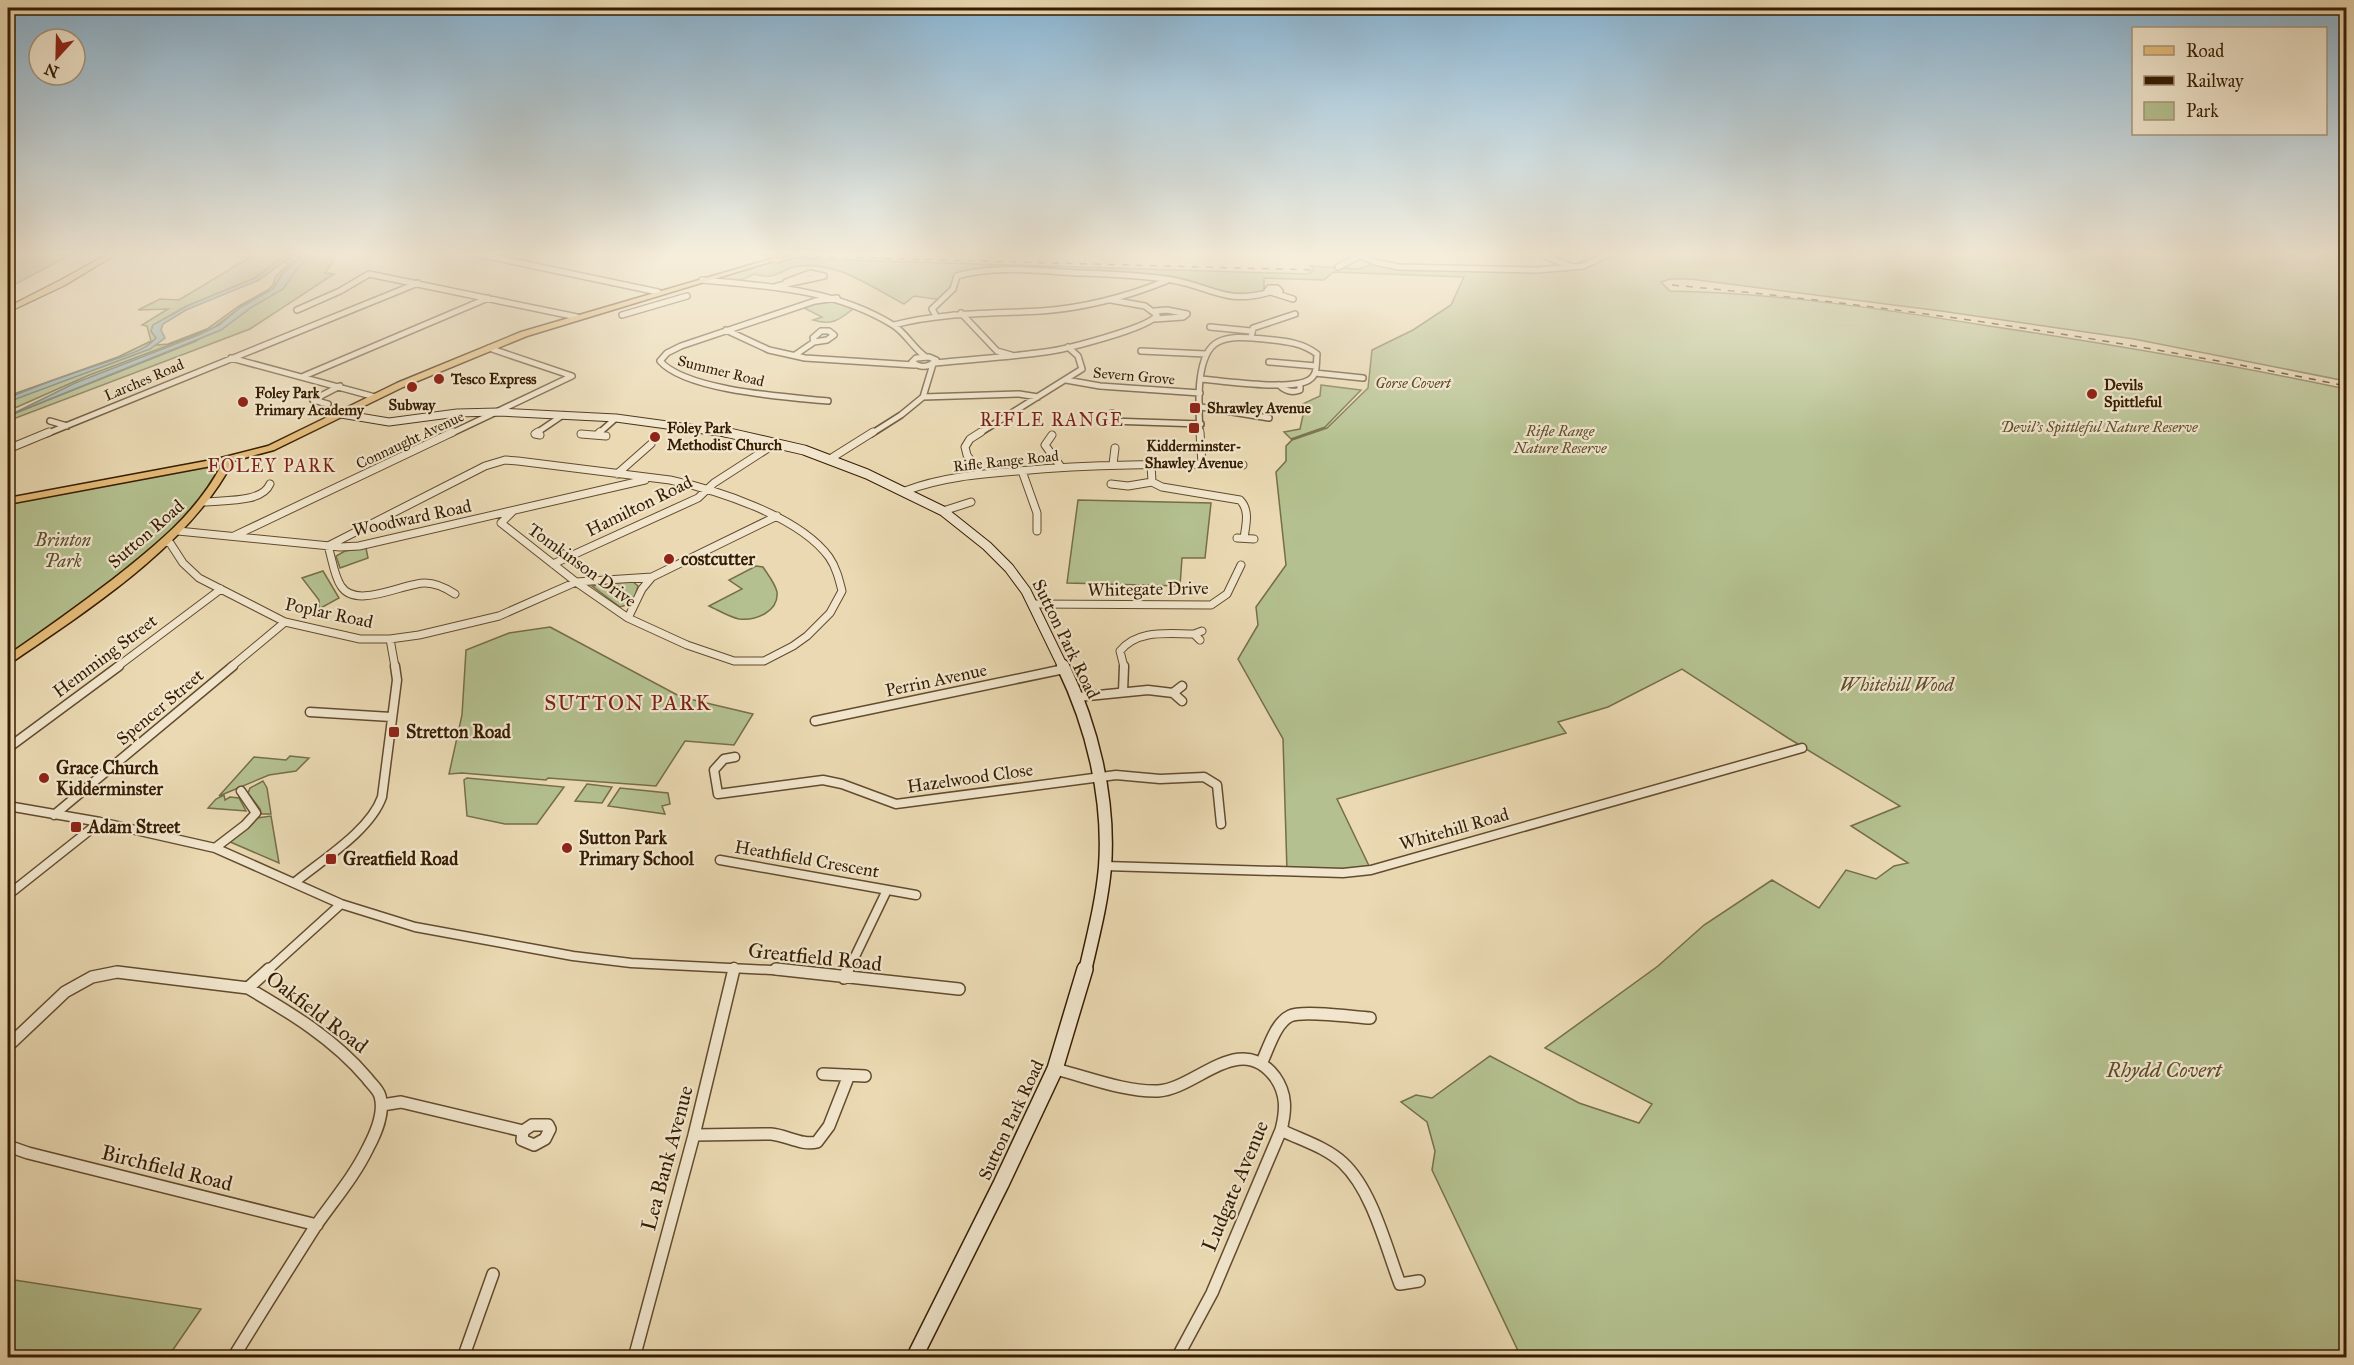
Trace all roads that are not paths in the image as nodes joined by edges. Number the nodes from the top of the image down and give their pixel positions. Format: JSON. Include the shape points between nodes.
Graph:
{"nodes":[{"id":1,"x":331,"y":318,"type":"edge"},
{"id":2,"x":442,"y":318,"type":"edge"},
{"id":3,"x":575,"y":318,"type":"edge"},
{"id":4,"x":764,"y":318,"type":"edge"},
{"id":5,"x":879,"y":318,"type":"edge"},
{"id":6,"x":921,"y":318,"type":"edge"},
{"id":7,"x":965,"y":318,"type":"edge"},
{"id":8,"x":1173,"y":318,"type":"edge"},
{"id":9,"x":1284,"y":318,"type":"edge"},
{"id":10,"x":1155,"y":319,"type":"joint"},
{"id":11,"x":894,"y":325,"type":"junction"},
{"id":12,"x":1210,"y":327,"type":"dead end"},
{"id":13,"x":726,"y":330,"type":"junction"},
{"id":14,"x":1251,"y":331,"type":"junction"},
{"id":15,"x":1251,"y":338,"type":"junction"},
{"id":16,"x":814,"y":342,"type":"dead end"},
{"id":17,"x":1068,"y":347,"type":"junction"},
{"id":18,"x":489,"y":348,"type":"junction"},
{"id":19,"x":997,"y":351,"type":"junction"},
{"id":20,"x":1141,"y":351,"type":"dead end"},
{"id":21,"x":1206,"y":354,"type":"junction"},
{"id":22,"x":795,"y":355,"type":"junction"},
{"id":23,"x":923,"y":355,"type":"junction"},
{"id":24,"x":1016,"y":357,"type":"junction"},
{"id":25,"x":231,"y":358,"type":"junction"},
{"id":26,"x":989,"y":358,"type":"junction"},
{"id":27,"x":934,"y":362,"type":"junction"},
{"id":28,"x":1269,"y":362,"type":"dead end"},
{"id":29,"x":915,"y":363,"type":"junction"},
{"id":30,"x":1316,"y":370,"type":"junction"},
{"id":31,"x":929,"y":372,"type":"junction"},
{"id":32,"x":304,"y":376,"type":"junction"},
{"id":33,"x":1363,"y":378,"type":"dead end"},
{"id":34,"x":1201,"y":379,"type":"junction"},
{"id":35,"x":1066,"y":380,"type":"junction"},
{"id":36,"x":340,"y":386,"type":"junction"},
{"id":37,"x":1200,"y":393,"type":"junction"},
{"id":38,"x":375,"y":397,"type":"junction"},
{"id":39,"x":923,"y":397,"type":"junction"},
{"id":40,"x":1038,"y":397,"type":"junction"},
{"id":41,"x":828,"y":401,"type":"dead end"},
{"id":42,"x":328,"y":405,"type":"dead end"},
{"id":43,"x":1201,"y":407,"type":"junction"},
{"id":44,"x":498,"y":412,"type":"junction"},
{"id":45,"x":1112,"y":413,"type":"dead end"},
{"id":46,"x":341,"y":414,"type":"junction"},
{"id":47,"x":563,"y":415,"type":"junction"},
{"id":48,"x":616,"y":418,"type":"junction"},
{"id":49,"x":1269,"y":418,"type":"dead end"},
{"id":50,"x":51,"y":421,"type":"dead end"},
{"id":51,"x":1201,"y":424,"type":"junction"},
{"id":52,"x":67,"y":426,"type":"junction"},
{"id":53,"x":535,"y":434,"type":"dead end"},
{"id":54,"x":581,"y":434,"type":"dead end"},
{"id":55,"x":597,"y":435,"type":"junction"},
{"id":56,"x":1052,"y":435,"type":"dead end"},
{"id":57,"x":606,"y":436,"type":"dead end"},
{"id":58,"x":776,"y":443,"type":"junction"},
{"id":59,"x":651,"y":444,"type":"dead end"},
{"id":60,"x":1115,"y":448,"type":"dead end"},
{"id":61,"x":8,"y":449,"type":"edge"},
{"id":62,"x":627,"y":456,"type":"dead end"},
{"id":63,"x":636,"y":457,"type":"junction"},
{"id":64,"x":229,"y":459,"type":"junction"},
{"id":65,"x":831,"y":459,"type":"junction"},
{"id":66,"x":1113,"y":464,"type":"junction"},
{"id":67,"x":1151,"y":464,"type":"junction"},
{"id":68,"x":1202,"y":465,"type":"junction"},
{"id":69,"x":1243,"y":465,"type":"dead end"},
{"id":70,"x":1061,"y":467,"type":"junction"},
{"id":71,"x":1022,"y":471,"type":"junction"},
{"id":72,"x":617,"y":474,"type":"junction"},
{"id":73,"x":980,"y":474,"type":"junction"},
{"id":74,"x":650,"y":479,"type":"junction"},
{"id":75,"x":1152,"y":482,"type":"junction"},
{"id":76,"x":1111,"y":483,"type":"dead end"},
{"id":77,"x":270,"y":484,"type":"dead end"},
{"id":78,"x":706,"y":490,"type":"junction"},
{"id":79,"x":904,"y":491,"type":"junction"},
{"id":80,"x":8,"y":501,"type":"edge"},
{"id":81,"x":205,"y":502,"type":"junction"},
{"id":82,"x":971,"y":502,"type":"dead end"},
{"id":83,"x":513,"y":511,"type":"junction"},
{"id":84,"x":943,"y":511,"type":"junction"},
{"id":85,"x":777,"y":516,"type":"junction"},
{"id":86,"x":480,"y":519,"type":"junction"},
{"id":87,"x":501,"y":523,"type":"junction"},
{"id":88,"x":178,"y":531,"type":"junction"},
{"id":89,"x":1038,"y":531,"type":"dead end"},
{"id":90,"x":234,"y":536,"type":"junction"},
{"id":91,"x":1254,"y":538,"type":"dead end"},
{"id":92,"x":165,"y":542,"type":"junction"},
{"id":93,"x":328,"y":546,"type":"junction"},
{"id":94,"x":553,"y":564,"type":"junction"},
{"id":95,"x":1241,"y":565,"type":"dead end"},
{"id":96,"x":652,"y":577,"type":"junction"},
{"id":97,"x":576,"y":582,"type":"junction"},
{"id":98,"x":221,"y":589,"type":"junction"},
{"id":99,"x":455,"y":594,"type":"dead end"},
{"id":100,"x":1033,"y":604,"type":"junction"},
{"id":101,"x":628,"y":618,"type":"junction"},
{"id":102,"x":285,"y":622,"type":"junction"},
{"id":103,"x":1199,"y":635,"type":"dead end"},
{"id":104,"x":390,"y":639,"type":"junction"},
{"id":105,"x":8,"y":660,"type":"edge"},
{"id":106,"x":1064,"y":669,"type":"junction"},
{"id":107,"x":1182,"y":686,"type":"dead end"},
{"id":108,"x":1123,"y":692,"type":"junction"},
{"id":109,"x":1173,"y":693,"type":"junction"},
{"id":110,"x":1078,"y":697,"type":"junction"},
{"id":111,"x":1182,"y":701,"type":"dead end"},
{"id":112,"x":310,"y":712,"type":"dead end"},
{"id":113,"x":391,"y":717,"type":"junction"},
{"id":114,"x":815,"y":722,"type":"dead end"},
{"id":115,"x":8,"y":748,"type":"edge"},
{"id":116,"x":1802,"y":748,"type":"dead end"},
{"id":117,"x":735,"y":757,"type":"dead end"},
{"id":118,"x":1100,"y":776,"type":"junction"},
{"id":119,"x":241,"y":791,"type":"dead end"},
{"id":120,"x":8,"y":806,"type":"edge"},
{"id":121,"x":54,"y":815,"type":"junction"},
{"id":122,"x":100,"y":822,"type":"junction"},
{"id":123,"x":1221,"y":824,"type":"dead end"},
{"id":124,"x":215,"y":848,"type":"junction"},
{"id":125,"x":720,"y":860,"type":"dead end"},
{"id":126,"x":1105,"y":866,"type":"junction"},
{"id":127,"x":294,"y":883,"type":"junction"},
{"id":128,"x":887,"y":890,"type":"junction"},
{"id":129,"x":916,"y":895,"type":"dead end"},
{"id":130,"x":8,"y":896,"type":"edge"},
{"id":131,"x":341,"y":904,"type":"junction"},
{"id":132,"x":734,"y":967,"type":"junction"},
{"id":133,"x":844,"y":978,"type":"junction"},
{"id":134,"x":248,"y":988,"type":"junction"},
{"id":135,"x":959,"y":989,"type":"dead end"},
{"id":136,"x":1370,"y":1018,"type":"dead end"},
{"id":137,"x":8,"y":1046,"type":"edge"},
{"id":138,"x":1261,"y":1064,"type":"junction"},
{"id":139,"x":1055,"y":1069,"type":"junction"},
{"id":140,"x":824,"y":1074,"type":"dead end"},
{"id":141,"x":849,"y":1075,"type":"junction"},
{"id":142,"x":865,"y":1076,"type":"dead end"},
{"id":143,"x":382,"y":1106,"type":"junction"},
{"id":144,"x":1281,"y":1130,"type":"junction"},
{"id":145,"x":523,"y":1131,"type":"dead end"},
{"id":146,"x":694,"y":1135,"type":"junction"},
{"id":147,"x":8,"y":1146,"type":"edge"},
{"id":148,"x":317,"y":1225,"type":"junction"},
{"id":149,"x":493,"y":1274,"type":"dead end"},
{"id":150,"x":1419,"y":1281,"type":"dead end"},
{"id":151,"x":233,"y":1358,"type":"edge"},
{"id":152,"x":463,"y":1358,"type":"edge"},
{"id":153,"x":634,"y":1358,"type":"edge"},
{"id":154,"x":915,"y":1358,"type":"edge"},
{"id":155,"x":1177,"y":1358,"type":"edge"}],
"edges":[{"from":1,"to":25,"type":"street","name":"Larches Road"},
{"from":2,"to":32,"type":"street"},
{"from":3,"to":18,"type":"main road"},
{"from":4,"to":13,"type":"street","name":"Summer Road"},
{"from":5,"to":11,"type":"street"},
{"from":6,"to":11,"type":"street"},
{"from":7,"to":19,"type":"street"},
{"from":8,"to":10,"type":"street"},
{"from":9,"to":14,"type":"street"},
{"from":10,"to":17,"type":"street","via":[[1131,330]]},
{"from":11,"to":23,"type":"street"},
{"from":12,"to":14,"type":"street"},
{"from":13,"to":22,"type":"street","via":[[768,349]]},
{"from":13,"to":41,"type":"street","name":"Summer Road","via":[[681,346],[659,364],[674,374],[720,386]]},
{"from":14,"to":15,"type":"street"},
{"from":15,"to":21,"type":"street","via":[[1216,343]]},
{"from":15,"to":30,"type":"street","via":[[1311,348],[1317,354]]},
{"from":16,"to":22,"type":"street"},
{"from":17,"to":24,"type":"street"},
{"from":17,"to":35,"type":"street","via":[[1078,356],[1082,369]]},
{"from":18,"to":38,"type":"main road"},
{"from":18,"to":44,"type":"street","name":"Connaught Avenue","via":[[572,375]]},
{"from":19,"to":24,"type":"street"},
{"from":19,"to":26,"type":"street"},
{"from":20,"to":21,"type":"street"},
{"from":21,"to":34,"type":"street"},
{"from":22,"to":29,"type":"street","via":[[844,362]]},
{"from":23,"to":27,"type":"street"},
{"from":23,"to":29,"type":"street"},
{"from":24,"to":26,"type":"street"},
{"from":25,"to":32,"type":"street"},
{"from":25,"to":52,"type":"street","name":"Larches Road"},
{"from":26,"to":27,"type":"street"},
{"from":27,"to":29,"type":"street"},
{"from":27,"to":31,"type":"street"},
{"from":28,"to":30,"type":"street"},
{"from":29,"to":31,"type":"street"},
{"from":30,"to":33,"type":"street"},
{"from":30,"to":34,"type":"street","via":[[1295,392],[1279,385]]},
{"from":31,"to":39,"type":"street"},
{"from":32,"to":36,"type":"street"},
{"from":34,"to":37,"type":"street"},
{"from":35,"to":37,"type":"street","name":"Severn Grove"},
{"from":35,"to":40,"type":"street"},
{"from":36,"to":38,"type":"street"},
{"from":36,"to":42,"type":"street","via":[[313,400]]},
{"from":37,"to":43,"type":"street"},
{"from":38,"to":46,"type":"main road"},
{"from":39,"to":40,"type":"street"},
{"from":39,"to":65,"type":"street"},
{"from":40,"to":73,"type":"street","via":[[964,447]]},
{"from":43,"to":49,"type":"street"},
{"from":43,"to":51,"type":"street"},
{"from":44,"to":46,"type":"main road","name":"Sutton Park Road","via":[[389,422]]},
{"from":44,"to":47,"type":"main road","name":"Sutton Park Road"},
{"from":44,"to":90,"type":"street","name":"Connaught Avenue"},
{"from":45,"to":51,"type":"street","via":[[1110,421]]},
{"from":46,"to":64,"type":"main road","via":[[282,444]]},
{"from":47,"to":48,"type":"main road","name":"Sutton Park Road"},
{"from":47,"to":53,"type":"street"},
{"from":48,"to":55,"type":"street"},
{"from":48,"to":58,"type":"main road","name":"Sutton Park Road","via":[[677,424]]},
{"from":50,"to":52,"type":"street"},
{"from":51,"to":68,"type":"street"},
{"from":52,"to":61,"type":"street","name":"Larches Road"},
{"from":54,"to":55,"type":"street"},
{"from":55,"to":57,"type":"street"},
{"from":56,"to":70,"type":"street","via":[[1045,445]]},
{"from":58,"to":65,"type":"main road","name":"Sutton Park Road"},
{"from":58,"to":78,"type":"street","name":"Hamilton Road"},
{"from":59,"to":63,"type":"street"},
{"from":60,"to":66,"type":"street"},
{"from":62,"to":63,"type":"street"},
{"from":63,"to":72,"type":"street"},
{"from":64,"to":80,"type":"main road"},
{"from":64,"to":81,"type":"main road","name":"Sutton Road"},
{"from":65,"to":79,"type":"main road","name":"Sutton Park Road"},
{"from":66,"to":67,"type":"street","name":"Rifle Range Road"},
{"from":66,"to":70,"type":"street","name":"Rifle Range Road"},
{"from":67,"to":68,"type":"street","name":"Rifle Range Road"},
{"from":67,"to":75,"type":"street"},
{"from":68,"to":69,"type":"street","name":"Rifle Range Road"},
{"from":70,"to":71,"type":"street","name":"Rifle Range Road"},
{"from":71,"to":73,"type":"street","name":"Rifle Range Road"},
{"from":71,"to":89,"type":"street","via":[[1037,513]]},
{"from":72,"to":74,"type":"street","name":"Tomkinson Drive"},
{"from":72,"to":93,"type":"street","name":"Tomkinson Drive","via":[[536,464],[497,467],[458,481]]},
{"from":73,"to":79,"type":"street","name":"Rifle Range Road","via":[[925,483]]},
{"from":74,"to":78,"type":"street","name":"Tomkinson Drive"},
{"from":74,"to":83,"type":"street","name":"Woodward Road"},
{"from":75,"to":76,"type":"street","via":[[1137,486]]},
{"from":75,"to":91,"type":"street","via":[[1191,497],[1227,495],[1241,500],[1246,507],[1240,538]]},
{"from":77,"to":81,"type":"street","via":[[259,496]]},
{"from":78,"to":85,"type":"street","name":"Tomkinson Drive"},
{"from":78,"to":94,"type":"street","name":"Hamilton Road","via":[[698,498]]},
{"from":79,"to":84,"type":"main road","name":"Sutton Park Road"},
{"from":81,"to":88,"type":"main road","name":"Sutton Road"},
{"from":82,"to":84,"type":"street"},
{"from":83,"to":86,"type":"street","name":"Woodward Road"},
{"from":83,"to":87,"type":"street","name":"Tomkinson Drive"},
{"from":84,"to":100,"type":"main road","name":"Sutton Park Road","via":[[995,553]]},
{"from":85,"to":96,"type":"street"},
{"from":85,"to":101,"type":"street","name":"Tomkinson Drive","via":[[810,537],[828,555],[842,591],[830,614],[793,646],[764,661],[734,661]]},
{"from":86,"to":87,"type":"street","name":"Tomkinson Drive"},
{"from":86,"to":93,"type":"street","name":"Woodward Road","via":[[358,546]]},
{"from":87,"to":94,"type":"street","name":"Tomkinson Drive"},
{"from":88,"to":90,"type":"street","name":"Woodward Road"},
{"from":88,"to":92,"type":"main road","name":"Sutton Road"},
{"from":90,"to":93,"type":"street","name":"Woodward Road"},
{"from":92,"to":98,"type":"street","name":"Poplar Road","via":[[170,543],[190,571]]},
{"from":92,"to":105,"type":"main road","name":"Sutton Road","via":[[82,609]]},
{"from":93,"to":99,"type":"street","via":[[346,592],[363,596],[424,583],[438,584]]},
{"from":94,"to":97,"type":"street","name":"Tomkinson Drive"},
{"from":95,"to":100,"type":"street","name":"Whitegate Drive","via":[[1227,595],[1211,605]]},
{"from":96,"to":97,"type":"street"},
{"from":96,"to":101,"type":"street"},
{"from":97,"to":101,"type":"street","name":"Tomkinson Drive"},
{"from":97,"to":104,"type":"street","name":"Poplar Road","via":[[499,616]]},
{"from":98,"to":102,"type":"street","name":"Poplar Road"},
{"from":98,"to":115,"type":"street","name":"Hemming Street"},
{"from":100,"to":106,"type":"main road","name":"Sutton Park Road"},
{"from":102,"to":104,"type":"street","name":"Poplar Road","via":[[360,639]]},
{"from":102,"to":121,"type":"street","name":"Spencer Street"},
{"from":103,"to":108,"type":"street","via":[[1130,639],[1120,651],[1125,671]]},
{"from":104,"to":113,"type":"street","via":[[398,680]]},
{"from":106,"to":110,"type":"main road","name":"Sutton Park Road"},
{"from":106,"to":114,"type":"street","name":"Perrin Avenue"},
{"from":107,"to":109,"type":"street"},
{"from":108,"to":109,"type":"street"},
{"from":108,"to":110,"type":"street"},
{"from":109,"to":111,"type":"street"},
{"from":110,"to":118,"type":"main road","name":"Sutton Park Road"},
{"from":112,"to":113,"type":"street"},
{"from":113,"to":127,"type":"street","via":[[377,811]]},
{"from":116,"to":126,"type":"street","name":"Whitehill Road","via":[[1371,870],[1343,873]]},
{"from":117,"to":118,"type":"street","name":"Hazelwood Close","via":[[724,759],[714,770],[718,794],[741,794],[823,780],[896,804]]},
{"from":118,"to":123,"type":"street","name":"Hazelwood Close","via":[[1213,780],[1217,784]]},
{"from":118,"to":126,"type":"main road","name":"Sutton Park Road","via":[[1106,825]]},
{"from":119,"to":124,"type":"street","via":[[256,813]]},
{"from":120,"to":121,"type":"street","name":"Greatfield Road"},
{"from":121,"to":122,"type":"street","name":"Greatfield Road"},
{"from":122,"to":124,"type":"street","name":"Greatfield Road"},
{"from":122,"to":130,"type":"street"},
{"from":124,"to":127,"type":"street","name":"Greatfield Road"},
{"from":125,"to":128,"type":"street","name":"Heathfield Crescent"},
{"from":126,"to":139,"type":"main road","name":"Sutton Park Road","via":[[1098,918]]},
{"from":127,"to":131,"type":"street","name":"Greatfield Road"},
{"from":128,"to":129,"type":"street","name":"Heathfield Crescent"},
{"from":128,"to":133,"type":"street","name":"Heathfield Crescent"},
{"from":131,"to":132,"type":"street","name":"Greatfield Road","via":[[415,927],[573,956],[631,963]]},
{"from":131,"to":134,"type":"street","name":"Oakfield Road"},
{"from":132,"to":133,"type":"street","name":"Greatfield Road"},
{"from":132,"to":146,"type":"street","name":"Lea Bank Avenue"},
{"from":133,"to":135,"type":"street","name":"Greatfield Road"},
{"from":134,"to":137,"type":"street","via":[[117,972],[92,977],[65,993]]},
{"from":134,"to":143,"type":"street","name":"Oakfield Road","via":[[295,1015],[330,1042],[379,1093]]},
{"from":136,"to":138,"type":"street","via":[[1289,1016],[1278,1028]]},
{"from":138,"to":139,"type":"street","via":[[1228,1060],[1162,1091]]},
{"from":138,"to":144,"type":"street","name":"Ludgate Avenue","via":[[1278,1082],[1285,1097],[1286,1114]]},
{"from":139,"to":154,"type":"main road","name":"Sutton Park Road"},
{"from":140,"to":141,"type":"street"},
{"from":141,"to":142,"type":"street"},
{"from":141,"to":146,"type":"street","via":[[827,1129],[821,1140],[814,1143],[784,1135]]},
{"from":143,"to":145,"type":"street","via":[[401,1102]]},
{"from":143,"to":148,"type":"street","via":[[369,1147]]},
{"from":144,"to":150,"type":"street","via":[[1342,1162],[1357,1178],[1400,1284]]},
{"from":144,"to":155,"type":"street","name":"Ludgate Avenue","via":[[1212,1293]]},
{"from":146,"to":153,"type":"street","name":"Lea Bank Avenue"},
{"from":147,"to":148,"type":"street","name":"Birchfield Road"},
{"from":148,"to":151,"type":"street"},
{"from":149,"to":152,"type":"street"}]}
